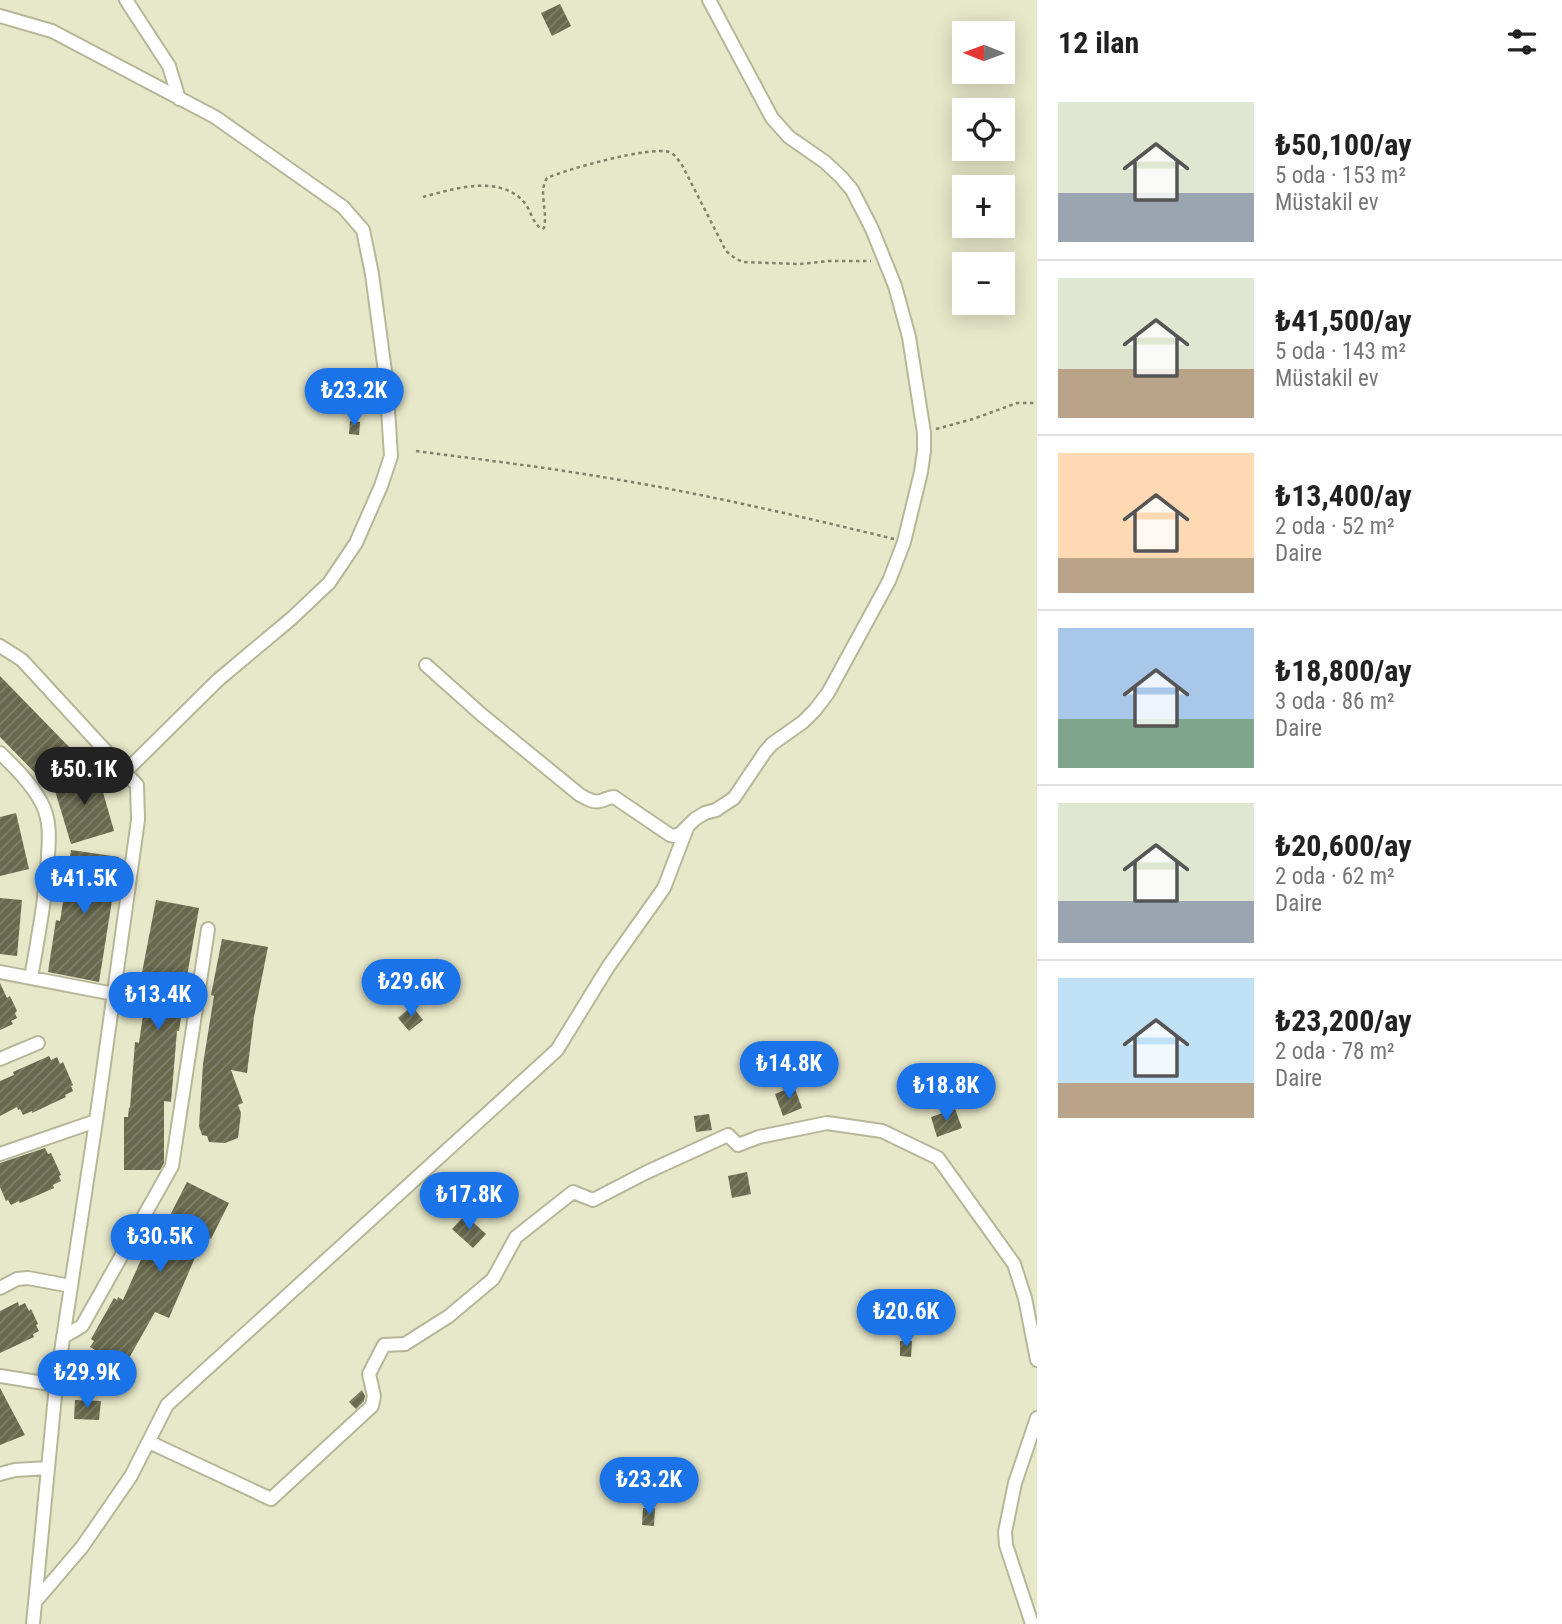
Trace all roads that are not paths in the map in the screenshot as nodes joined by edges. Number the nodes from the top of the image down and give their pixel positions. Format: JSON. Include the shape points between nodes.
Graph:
{"nodes":[{"id":1,"x":126,"y":0,"type":"edge"},
{"id":2,"x":709,"y":0,"type":"edge"},
{"id":3,"x":0,"y":16,"type":"edge"},
{"id":4,"x":179,"y":99,"type":"junction"},
{"id":5,"x":0,"y":646,"type":"edge"},
{"id":6,"x":426,"y":665,"type":"dead end"},
{"id":7,"x":0,"y":753,"type":"edge"},
{"id":8,"x":125,"y":772,"type":"junction"},
{"id":9,"x":687,"y":828,"type":"junction"},
{"id":10,"x":208,"y":929,"type":"dead end"},
{"id":11,"x":0,"y":972,"type":"edge"},
{"id":12,"x":31,"y":978,"type":"junction"},
{"id":13,"x":114,"y":994,"type":"junction"},
{"id":14,"x":38,"y":1043,"type":"dead end"},
{"id":15,"x":0,"y":1059,"type":"edge"},
{"id":16,"x":96,"y":1121,"type":"junction"},
{"id":17,"x":0,"y":1154,"type":"edge"},
{"id":18,"x":71,"y":1286,"type":"junction"},
{"id":19,"x":0,"y":1288,"type":"edge"},
{"id":20,"x":63,"y":1337,"type":"junction"},
{"id":21,"x":1037,"y":1360,"type":"edge"},
{"id":22,"x":0,"y":1376,"type":"edge"},
{"id":23,"x":56,"y":1385,"type":"junction"},
{"id":24,"x":1037,"y":1418,"type":"edge"},
{"id":25,"x":149,"y":1442,"type":"junction"},
{"id":26,"x":48,"y":1468,"type":"junction"},
{"id":27,"x":0,"y":1474,"type":"edge"},
{"id":28,"x":35,"y":1602,"type":"junction"},
{"id":29,"x":33,"y":1624,"type":"edge"},
{"id":30,"x":1032,"y":1624,"type":"edge"}],
"edges":[{"from":1,"to":4,"type":"street","via":[[169,66]]},
{"from":2,"to":9,"type":"street","via":[[772,118],[841,177],[860,205],[885,259],[909,337],[924,451],[904,542],[889,581],[828,692],[803,722],[772,744],[734,798]]},
{"from":3,"to":4,"type":"street","via":[[52,31]]},
{"from":4,"to":8,"type":"street","via":[[215,117],[343,207],[363,230],[386,380],[391,456],[356,543],[329,583],[218,680]]},
{"from":5,"to":8,"type":"street","via":[[22,660]]},
{"from":6,"to":9,"type":"street","via":[[580,795],[600,802],[614,797],[670,835]]},
{"from":7,"to":12,"type":"street","via":[[40,800],[47,816],[47,880]]},
{"from":8,"to":13,"type":"street","via":[[137,785],[138,820]]},
{"from":9,"to":25,"type":"street","via":[[664,888],[557,1050],[167,1405]]},
{"from":10,"to":20,"type":"street","via":[[172,1166],[82,1326]]},
{"from":11,"to":12,"type":"street"},
{"from":12,"to":13,"type":"street"},
{"from":13,"to":16,"type":"street"},
{"from":14,"to":15,"type":"street"},
{"from":16,"to":17,"type":"street"},
{"from":16,"to":18,"type":"street"},
{"from":18,"to":19,"type":"street","via":[[28,1278]]},
{"from":18,"to":20,"type":"street"},
{"from":20,"to":23,"type":"street"},
{"from":21,"to":25,"type":"street","via":[[1014,1264],[938,1158],[882,1131],[827,1123],[738,1145],[728,1135],[593,1200],[573,1192],[516,1237],[493,1279],[449,1316],[405,1344],[384,1345],[369,1374],[372,1406],[271,1499]]},
{"from":22,"to":23,"type":"street"},
{"from":23,"to":26,"type":"street"},
{"from":24,"to":30,"type":"street","via":[[1015,1483],[1005,1532]]},
{"from":25,"to":28,"type":"street","via":[[82,1547]]},
{"from":26,"to":27,"type":"street"},
{"from":26,"to":28,"type":"street"},
{"from":28,"to":29,"type":"street"}]}
